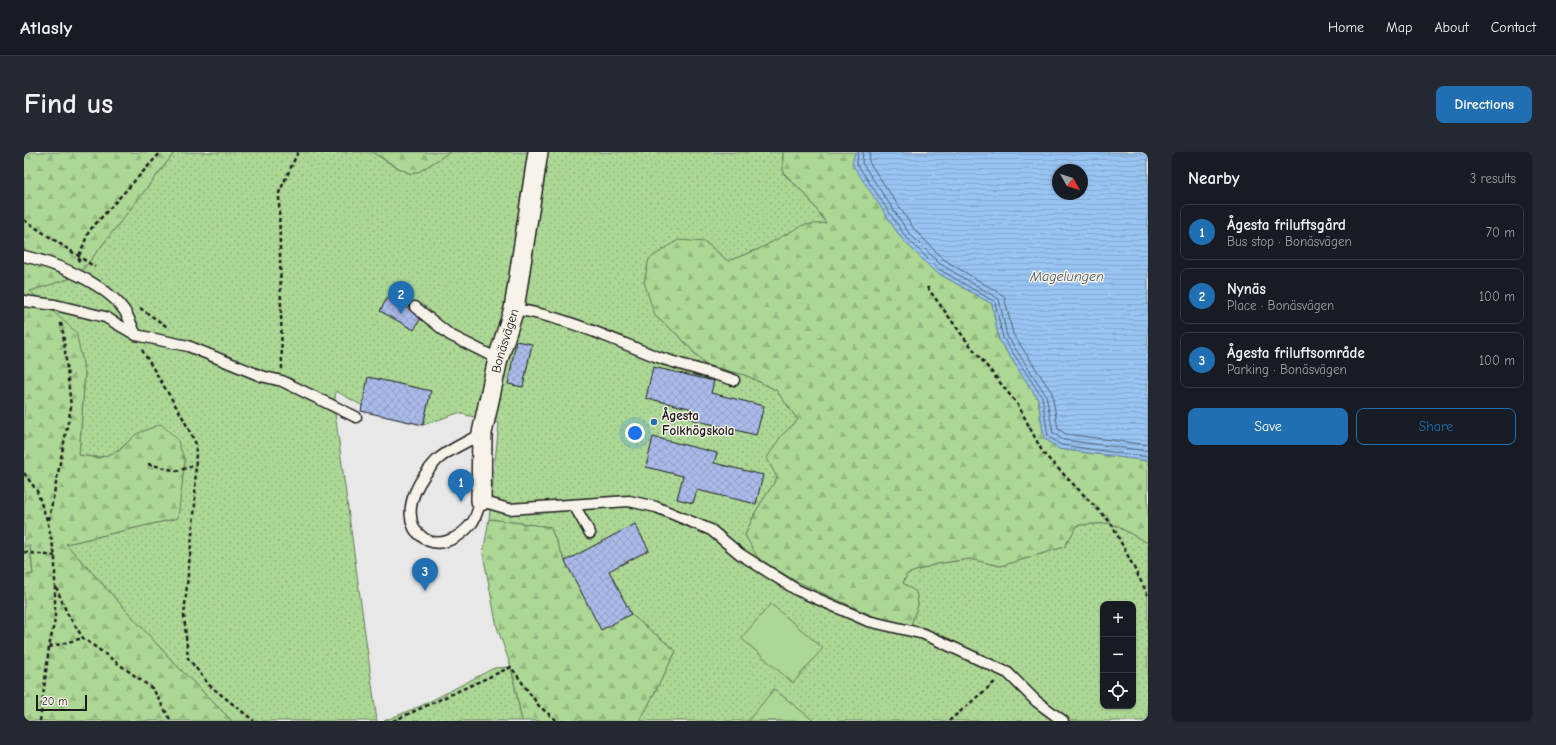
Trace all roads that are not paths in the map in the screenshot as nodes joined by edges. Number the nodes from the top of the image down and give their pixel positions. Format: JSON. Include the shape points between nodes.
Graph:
{"nodes":[{"id":1,"x":538,"y":152,"type":"edge"},
{"id":2,"x":24,"y":256,"type":"edge"},
{"id":3,"x":24,"y":301,"type":"edge"},
{"id":4,"x":415,"y":307,"type":"dead end"},
{"id":5,"x":514,"y":309,"type":"junction"},
{"id":6,"x":136,"y":335,"type":"junction"},
{"id":7,"x":498,"y":359,"type":"junction"},
{"id":8,"x":734,"y":380,"type":"dead end"},
{"id":9,"x":356,"y":417,"type":"dead end"},
{"id":10,"x":482,"y":433,"type":"junction"},
{"id":11,"x":480,"y":501,"type":"junction"},
{"id":12,"x":574,"y":505,"type":"junction"},
{"id":13,"x":590,"y":533,"type":"dead end"},
{"id":14,"x":1063,"y":721,"type":"edge"}],
"edges":[{"from":1,"to":5,"type":"street","name":"Bonäsvägen"},
{"from":2,"to":6,"type":"lane","via":[[78,276],[108,293],[124,310]]},
{"from":3,"to":6,"type":"lane","via":[[55,304],[105,317]]},
{"from":4,"to":7,"type":"lane","via":[[450,335]]},
{"from":5,"to":7,"type":"street","name":"Bonäsvägen"},
{"from":5,"to":8,"type":"lane","via":[[539,313],[657,356]]},
{"from":6,"to":9,"type":"lane","via":[[188,346],[262,376],[282,381]]},
{"from":7,"to":10,"type":"street","name":"Bonäsvägen"},
{"from":10,"to":11,"type":"street","name":"Bonäsvägen"},
{"from":10,"to":11,"type":"lane","via":[[438,459],[421,479],[412,499],[414,529],[426,540],[440,544],[457,537],[472,523]]},
{"from":11,"to":12,"type":"lane","via":[[509,509]]},
{"from":12,"to":13,"type":"lane"},
{"from":12,"to":14,"type":"lane","via":[[629,501],[656,507],[711,530],[740,554],[797,590],[868,621],[924,634],[1008,673],[1036,701]]}]}
